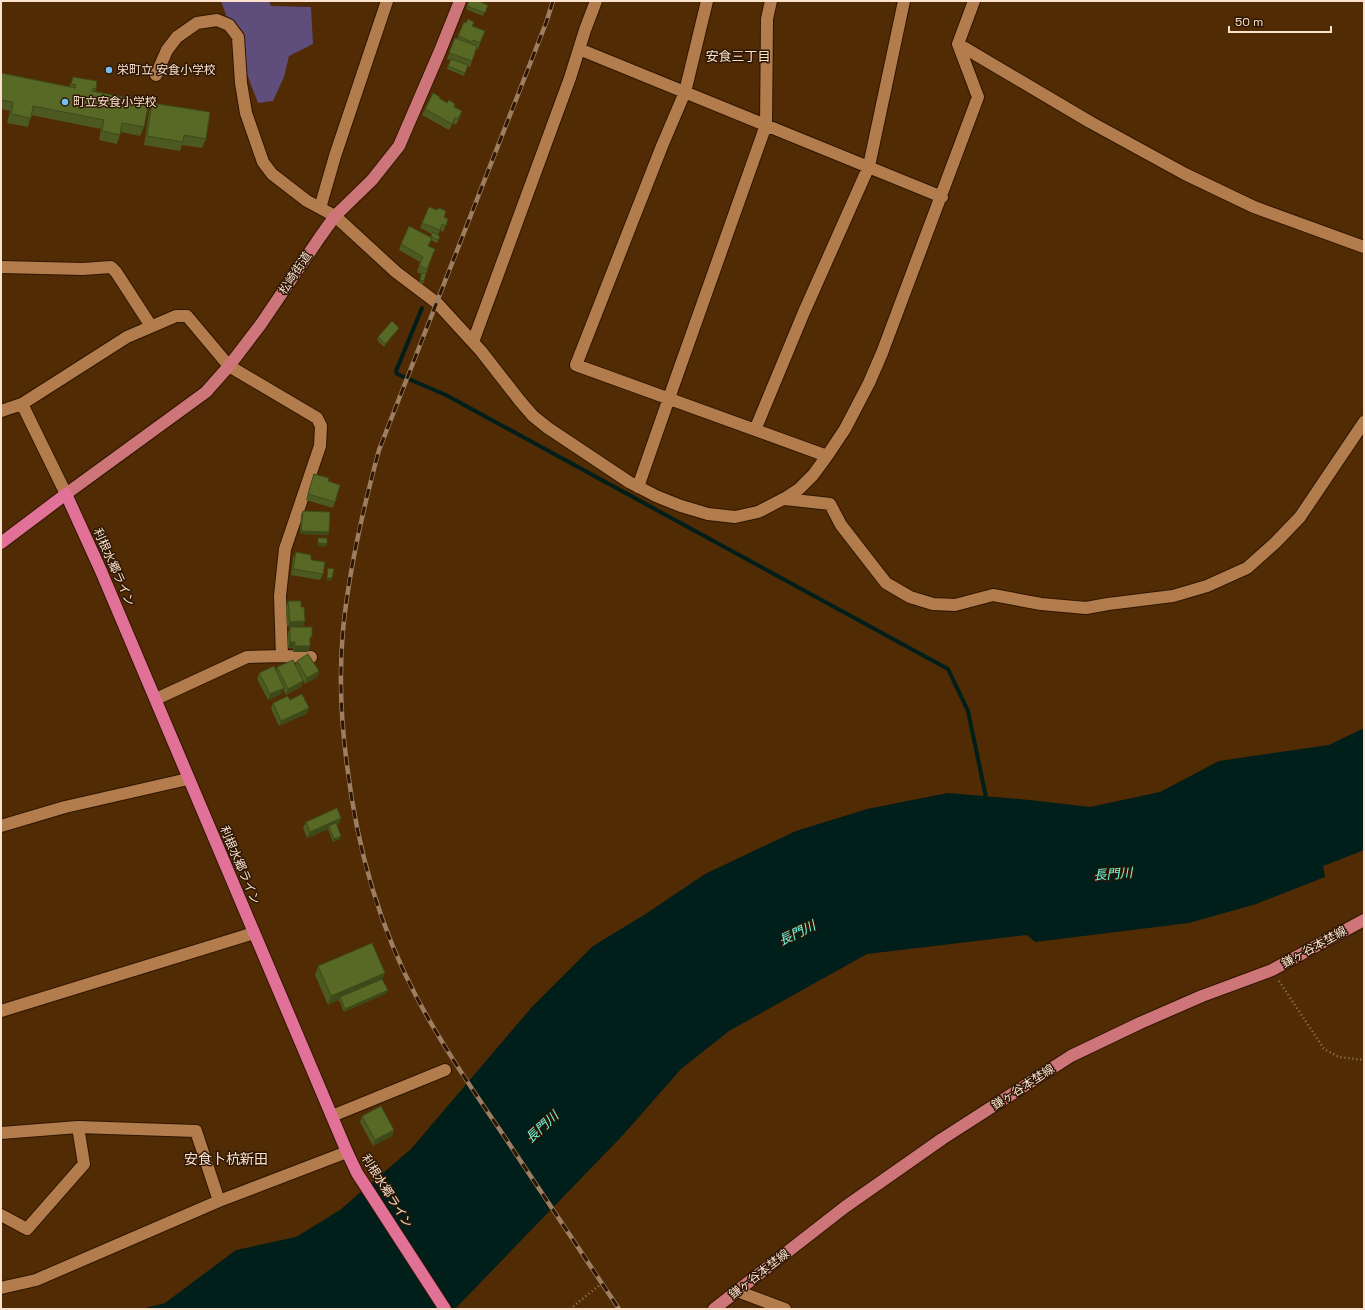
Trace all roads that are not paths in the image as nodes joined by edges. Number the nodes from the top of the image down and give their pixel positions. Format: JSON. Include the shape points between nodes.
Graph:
{"nodes":[{"id":1,"x":387,"y":1,"type":"edge"},
{"id":2,"x":460,"y":1,"type":"edge"},
{"id":3,"x":596,"y":1,"type":"edge"},
{"id":4,"x":707,"y":1,"type":"edge"},
{"id":5,"x":771,"y":1,"type":"edge"},
{"id":6,"x":904,"y":1,"type":"edge"},
{"id":7,"x":974,"y":1,"type":"edge"},
{"id":8,"x":958,"y":44,"type":"junction"},
{"id":9,"x":579,"y":49,"type":"junction"},
{"id":10,"x":156,"y":75,"type":"dead end"},
{"id":11,"x":685,"y":92,"type":"junction"},
{"id":12,"x":766,"y":125,"type":"junction"},
{"id":13,"x":868,"y":167,"type":"junction"},
{"id":14,"x":942,"y":197,"type":"junction"},
{"id":15,"x":320,"y":208,"type":"junction"},
{"id":16,"x":335,"y":216,"type":"junction"},
{"id":17,"x":1364,"y":247,"type":"edge"},
{"id":18,"x":1,"y":267,"type":"edge"},
{"id":19,"x":151,"y":326,"type":"junction"},
{"id":20,"x":473,"y":342,"type":"junction"},
{"id":21,"x":229,"y":366,"type":"junction"},
{"id":22,"x":669,"y":398,"type":"junction"},
{"id":23,"x":22,"y":404,"type":"junction"},
{"id":24,"x":1,"y":412,"type":"edge"},
{"id":25,"x":1364,"y":422,"type":"edge"},
{"id":26,"x":754,"y":430,"type":"junction"},
{"id":27,"x":827,"y":456,"type":"junction"},
{"id":28,"x":638,"y":487,"type":"junction"},
{"id":29,"x":66,"y":494,"type":"junction"},
{"id":30,"x":785,"y":499,"type":"junction"},
{"id":31,"x":1,"y":543,"type":"edge"},
{"id":32,"x":282,"y":656,"type":"junction"},
{"id":33,"x":311,"y":657,"type":"edge"},
{"id":34,"x":156,"y":699,"type":"junction"},
{"id":35,"x":188,"y":779,"type":"junction"},
{"id":36,"x":1,"y":826,"type":"edge"},
{"id":37,"x":1364,"y":920,"type":"edge"},
{"id":38,"x":254,"y":933,"type":"junction"},
{"id":39,"x":1,"y":1011,"type":"edge"},
{"id":40,"x":445,"y":1070,"type":"dead end"},
{"id":41,"x":332,"y":1116,"type":"junction"},
{"id":42,"x":78,"y":1127,"type":"junction"},
{"id":43,"x":1,"y":1133,"type":"edge"},
{"id":44,"x":347,"y":1152,"type":"junction"},
{"id":45,"x":219,"y":1201,"type":"junction"},
{"id":46,"x":1,"y":1215,"type":"edge"},
{"id":47,"x":1,"y":1288,"type":"edge"},
{"id":48,"x":737,"y":1291,"type":"junction"},
{"id":49,"x":445,"y":1309,"type":"edge"},
{"id":50,"x":714,"y":1309,"type":"edge"},
{"id":51,"x":785,"y":1309,"type":"edge"}],
"edges":[{"from":1,"to":15,"type":"street"},
{"from":2,"to":16,"type":"main road","name":"松崎街道","via":[[399,146],[372,180]]},
{"from":3,"to":9,"type":"street"},
{"from":4,"to":11,"type":"street"},
{"from":5,"to":12,"type":"street","via":[[767,19]]},
{"from":6,"to":13,"type":"street"},
{"from":7,"to":8,"type":"street"},
{"from":8,"to":14,"type":"street","via":[[978,98]]},
{"from":8,"to":17,"type":"street","via":[[1090,122],[1185,174],[1254,207]]},
{"from":9,"to":11,"type":"street"},
{"from":9,"to":20,"type":"street"},
{"from":10,"to":15,"type":"street","via":[[167,50],[178,37],[197,23],[217,20],[229,26],[238,37],[246,113],[263,162],[272,174]]},
{"from":11,"to":12,"type":"street"},
{"from":11,"to":22,"type":"street","via":[[576,365]]},
{"from":12,"to":13,"type":"street"},
{"from":12,"to":22,"type":"street"},
{"from":13,"to":14,"type":"street"},
{"from":13,"to":26,"type":"street"},
{"from":14,"to":27,"type":"street","via":[[869,383],[845,429]]},
{"from":15,"to":16,"type":"street"},
{"from":16,"to":20,"type":"street","via":[[396,272],[437,303]]},
{"from":16,"to":21,"type":"main road","name":"松崎街道","via":[[262,324]]},
{"from":18,"to":19,"type":"street","via":[[110,268],[116,272]]},
{"from":19,"to":21,"type":"street","via":[[176,316],[187,316]]},
{"from":19,"to":23,"type":"street","via":[[127,337]]},
{"from":20,"to":28,"type":"street","via":[[533,416],[598,463]]},
{"from":21,"to":29,"type":"main road","name":"松崎街道","via":[[206,392]]},
{"from":21,"to":32,"type":"street","via":[[317,418],[321,426],[320,446],[285,549],[280,596]]},
{"from":22,"to":26,"type":"street"},
{"from":22,"to":28,"type":"street"},
{"from":23,"to":24,"type":"street"},
{"from":23,"to":29,"type":"street"},
{"from":25,"to":30,"type":"street","via":[[1300,517],[1247,568],[1207,586],[1173,596],[1086,608],[1041,604],[993,595],[955,605],[933,604],[910,597],[886,583],[841,525],[830,504]]},
{"from":26,"to":27,"type":"street"},
{"from":27,"to":30,"type":"street","via":[[813,475]]},
{"from":28,"to":30,"type":"street","via":[[681,506],[708,514],[735,517],[758,512]]},
{"from":29,"to":31,"type":"highway"},
{"from":29,"to":34,"type":"highway","name":"利根水郷ライン"},
{"from":32,"to":33,"type":"street"},
{"from":32,"to":34,"type":"street","via":[[247,657]]},
{"from":34,"to":35,"type":"highway","name":"利根水郷ライン"},
{"from":35,"to":36,"type":"street","via":[[65,807]]},
{"from":35,"to":38,"type":"highway","name":"利根水郷ライン"},
{"from":37,"to":48,"type":"main road","name":"鎌ヶ谷本埜線","via":[[1272,970],[1202,996],[1070,1056],[942,1139],[845,1207]]},
{"from":38,"to":39,"type":"street"},
{"from":38,"to":41,"type":"highway","name":"利根水郷ライン"},
{"from":40,"to":41,"type":"street"},
{"from":41,"to":44,"type":"highway","name":"利根水郷ライン"},
{"from":42,"to":43,"type":"street"},
{"from":42,"to":45,"type":"street","via":[[196,1131]]},
{"from":42,"to":46,"type":"street","via":[[84,1164],[63,1188],[27,1229]]},
{"from":44,"to":45,"type":"street"},
{"from":44,"to":49,"type":"highway","name":"利根水郷ライン","via":[[357,1173]]},
{"from":45,"to":47,"type":"street","via":[[36,1280]]},
{"from":48,"to":50,"type":"main road","name":"鎌ヶ谷本埜線"},
{"from":48,"to":51,"type":"street"}]}
